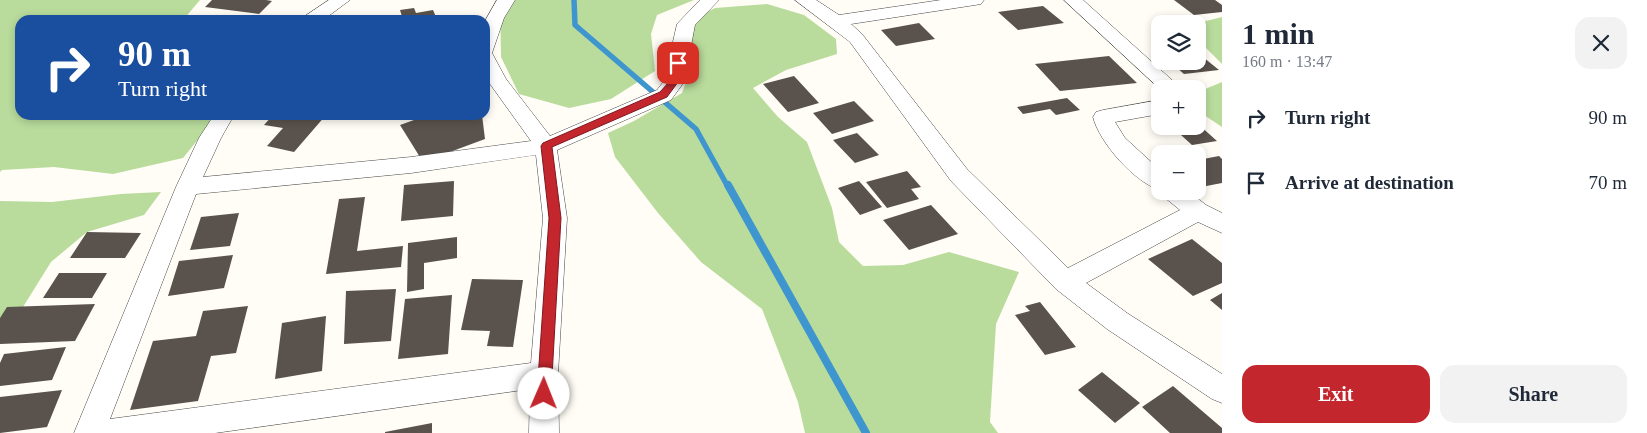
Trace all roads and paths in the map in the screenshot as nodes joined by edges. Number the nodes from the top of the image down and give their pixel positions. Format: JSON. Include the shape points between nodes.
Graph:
{"nodes":[{"id":1,"x":341,"y":0,"type":"edge"},
{"id":2,"x":506,"y":0,"type":"edge"},
{"id":3,"x":710,"y":0,"type":"edge"},
{"id":4,"x":804,"y":0,"type":"edge"},
{"id":5,"x":975,"y":0,"type":"edge"},
{"id":6,"x":1073,"y":0,"type":"edge"},
{"id":7,"x":318,"y":15,"type":"edge"},
{"id":8,"x":836,"y":21,"type":"junction"},
{"id":9,"x":490,"y":34,"type":"edge"},
{"id":10,"x":490,"y":67,"type":"edge"},
{"id":11,"x":1162,"y":80,"type":"edge"},
{"id":12,"x":1151,"y":109,"type":"edge"},
{"id":13,"x":221,"y":120,"type":"edge"},
{"id":14,"x":546,"y":146,"type":"junction"},
{"id":15,"x":1151,"y":173,"type":"edge"},
{"id":16,"x":187,"y":187,"type":"junction"},
{"id":17,"x":1183,"y":200,"type":"edge"},
{"id":18,"x":1198,"y":212,"type":"junction"},
{"id":19,"x":1222,"y":224,"type":"edge"},
{"id":20,"x":1065,"y":282,"type":"junction"},
{"id":21,"x":544,"y":374,"type":"junction"},
{"id":22,"x":1222,"y":390,"type":"edge"},
{"id":23,"x":89,"y":433,"type":"edge"},
{"id":24,"x":112,"y":433,"type":"edge"},
{"id":25,"x":544,"y":433,"type":"edge"}],
"edges":[{"from":1,"to":7,"type":"street"},
{"from":2,"to":9,"type":"street"},
{"from":3,"to":14,"type":"street","via":[[686,24],[674,82],[664,95]]},
{"from":4,"to":8,"type":"street"},
{"from":5,"to":8,"type":"street"},
{"from":6,"to":11,"type":"street"},
{"from":8,"to":20,"type":"street","via":[[856,38],[959,175]]},
{"from":10,"to":14,"type":"street"},
{"from":12,"to":15,"type":"street","via":[[1103,117],[1104,126],[1115,139]]},
{"from":13,"to":16,"type":"street"},
{"from":14,"to":16,"type":"street","via":[[410,165]]},
{"from":14,"to":21,"type":"street","via":[[555,218]]},
{"from":16,"to":23,"type":"street"},
{"from":17,"to":18,"type":"street"},
{"from":18,"to":19,"type":"street"},
{"from":18,"to":20,"type":"street"},
{"from":20,"to":22,"type":"street","via":[[1117,321]]},
{"from":21,"to":24,"type":"street"},
{"from":21,"to":25,"type":"street"}]}
